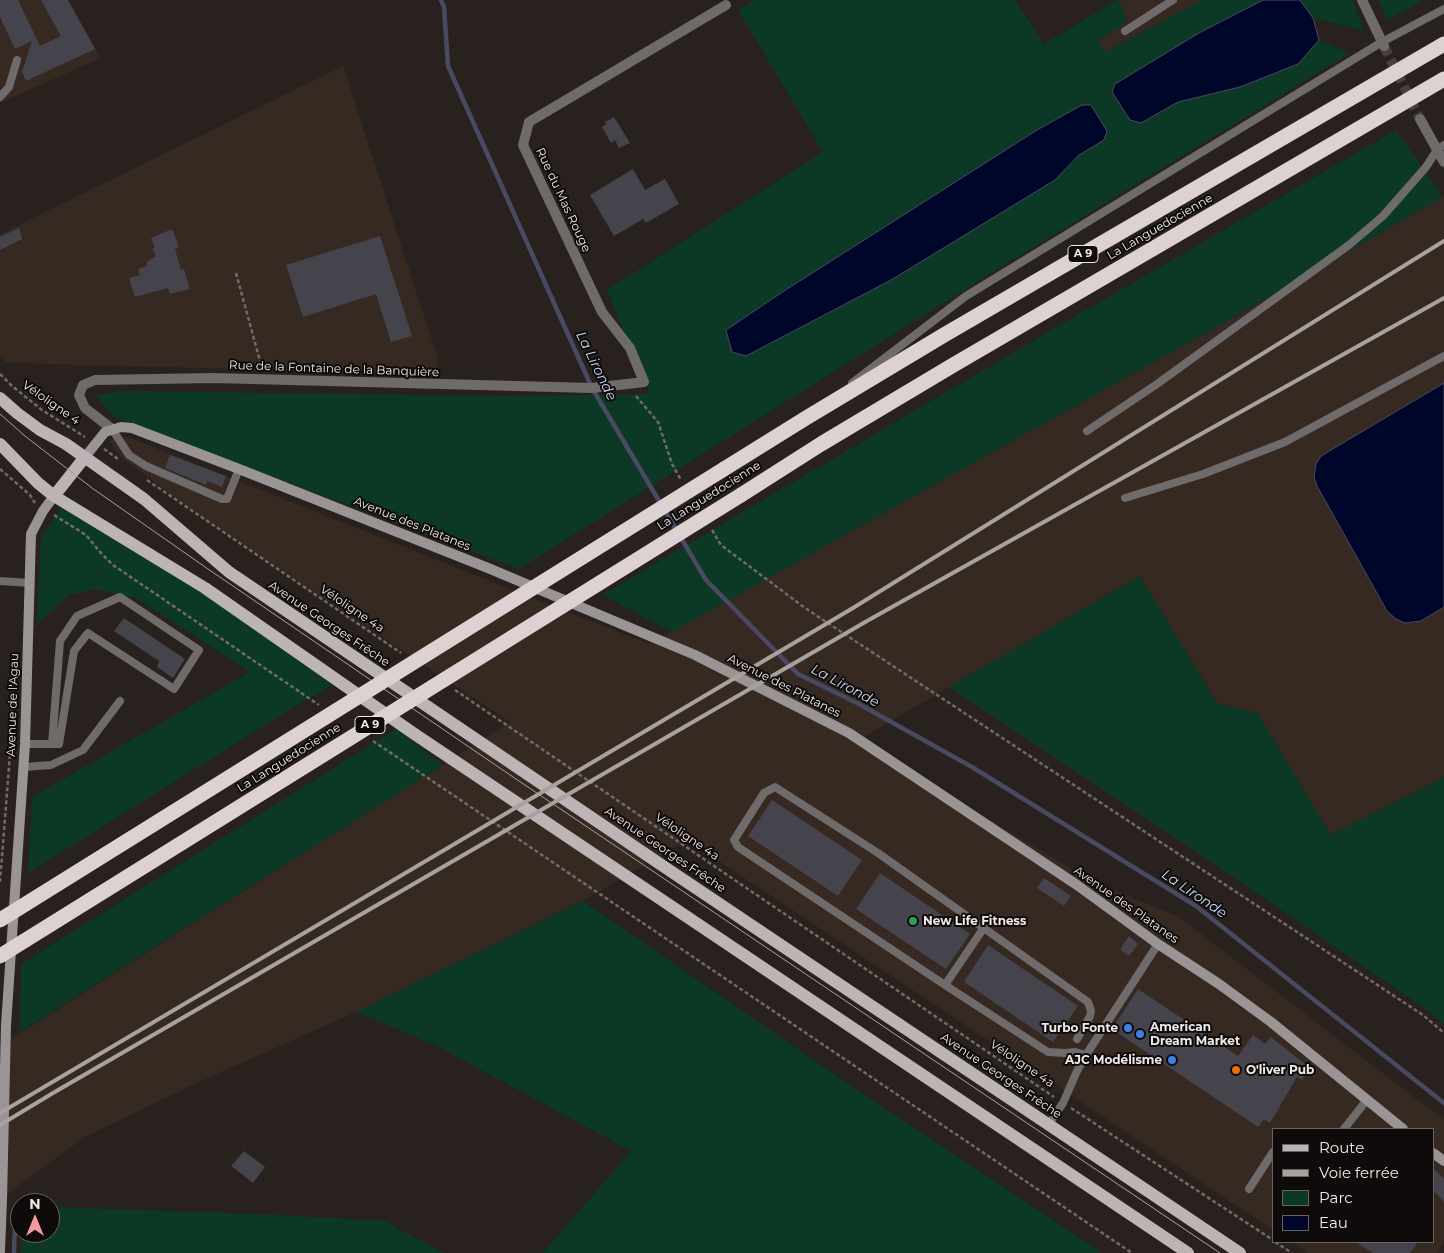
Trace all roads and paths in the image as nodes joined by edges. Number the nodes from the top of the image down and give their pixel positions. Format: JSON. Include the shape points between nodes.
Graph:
{"nodes":[{"id":1,"x":1173,"y":0,"type":"edge"},
{"id":2,"x":1362,"y":0,"type":"edge"},
{"id":3,"x":726,"y":4,"type":"dead end"},
{"id":4,"x":1444,"y":9,"type":"edge"},
{"id":5,"x":1125,"y":31,"type":"dead end"},
{"id":6,"x":1383,"y":44,"type":"junction"},
{"id":7,"x":1444,"y":44,"type":"edge"},
{"id":8,"x":17,"y":60,"type":"dead end"},
{"id":9,"x":1444,"y":79,"type":"edge"},
{"id":10,"x":0,"y":97,"type":"edge"},
{"id":11,"x":1420,"y":119,"type":"tunnel mouth"},
{"id":12,"x":1441,"y":148,"type":"edge"},
{"id":13,"x":1444,"y":162,"type":"edge"},
{"id":14,"x":236,"y":273,"type":"dead end"},
{"id":15,"x":1444,"y":356,"type":"edge"},
{"id":16,"x":0,"y":374,"type":"edge"},
{"id":17,"x":260,"y":379,"type":"junction"},
{"id":18,"x":644,"y":382,"type":"joint"},
{"id":19,"x":628,"y":385,"type":"junction"},
{"id":20,"x":0,"y":398,"type":"edge"},
{"id":21,"x":806,"y":418,"type":"junction"},
{"id":22,"x":112,"y":429,"type":"junction"},
{"id":23,"x":1087,"y":430,"type":"dead end"},
{"id":24,"x":95,"y":443,"type":"junction"},
{"id":25,"x":0,"y":444,"type":"edge"},
{"id":26,"x":84,"y":457,"type":"junction"},
{"id":27,"x":125,"y":464,"type":"dead end"},
{"id":28,"x":0,"y":469,"type":"edge"},
{"id":29,"x":239,"y":469,"type":"junction"},
{"id":30,"x":148,"y":480,"type":"dead end"},
{"id":31,"x":682,"y":480,"type":"dead end"},
{"id":32,"x":54,"y":496,"type":"junction"},
{"id":33,"x":1125,"y":498,"type":"dead end"},
{"id":34,"x":44,"y":509,"type":"junction"},
{"id":35,"x":711,"y":529,"type":"dead end"},
{"id":36,"x":0,"y":581,"type":"edge"},
{"id":37,"x":30,"y":584,"type":"junction"},
{"id":38,"x":407,"y":657,"type":"dead end"},
{"id":39,"x":448,"y":685,"type":"dead end"},
{"id":40,"x":13,"y":691,"type":"dead end"},
{"id":41,"x":120,"y":701,"type":"dead end"},
{"id":42,"x":326,"y":709,"type":"dead end"},
{"id":43,"x":367,"y":737,"type":"dead end"},
{"id":44,"x":25,"y":744,"type":"junction"},
{"id":45,"x":52,"y":744,"type":"junction"},
{"id":46,"x":24,"y":767,"type":"junction"},
{"id":47,"x":0,"y":882,"type":"edge"},
{"id":48,"x":0,"y":920,"type":"edge"},
{"id":49,"x":983,"y":929,"type":"junction"},
{"id":50,"x":1158,"y":944,"type":"junction"},
{"id":51,"x":0,"y":956,"type":"edge"},
{"id":52,"x":945,"y":985,"type":"junction"},
{"id":53,"x":1444,"y":1033,"type":"edge"},
{"id":54,"x":1077,"y":1039,"type":"dead end"},
{"id":55,"x":1086,"y":1055,"type":"junction"},
{"id":56,"x":1366,"y":1101,"type":"junction"},
{"id":57,"x":1063,"y":1103,"type":"junction"},
{"id":58,"x":1049,"y":1124,"type":"junction"},
{"id":59,"x":1345,"y":1128,"type":"edge"},
{"id":60,"x":1401,"y":1128,"type":"edge"},
{"id":61,"x":1272,"y":1154,"type":"edge"},
{"id":62,"x":1434,"y":1154,"type":"edge"},
{"id":63,"x":1444,"y":1162,"type":"edge"},
{"id":64,"x":1249,"y":1189,"type":"dead end"},
{"id":65,"x":1272,"y":1240,"type":"edge"},
{"id":66,"x":1277,"y":1243,"type":"edge"},
{"id":67,"x":0,"y":1251,"type":"edge"},
{"id":68,"x":1132,"y":1253,"type":"edge"},
{"id":69,"x":1188,"y":1253,"type":"edge"},
{"id":70,"x":1240,"y":1253,"type":"edge"},
{"id":71,"x":1292,"y":1253,"type":"edge"}],
"edges":[{"from":1,"to":5,"type":"lane"},
{"from":2,"to":6,"type":"street"},
{"from":3,"to":18,"type":"street","name":"Rue du Mas Rouge","via":[[529,122],[523,145],[602,312],[630,348]]},
{"from":4,"to":6,"type":"lane"},
{"from":6,"to":21,"type":"lane","via":[[966,296]]},
{"from":7,"to":21,"type":"highway","name":"La Languedocienne","number":"A 9"},
{"from":8,"to":10,"type":"lane","via":[[9,87]]},
{"from":9,"to":51,"type":"highway","name":"La Languedocienne","number":"A 9","bridge":true,"via":[[821,444]]},
{"from":11,"to":12,"type":"street"},
{"from":12,"to":13,"type":"street"},
{"from":12,"to":23,"type":"lane","via":[[1383,216],[1349,245],[1157,384]]},
{"from":14,"to":17,"type":"path","via":[[260,361]]},
{"from":15,"to":33,"type":"lane","via":[[1285,442],[1203,474]]},
{"from":16,"to":24,"type":"path","name":"Véloligne 4","via":[[42,410]]},
{"from":17,"to":19,"type":"street","name":"Rue de la Fontaine de la Banquière","via":[[592,388]]},
{"from":17,"to":22,"type":"street","name":"Rue de la Fontaine de la Banquière","via":[[95,380],[83,384],[79,395],[85,408]]},
{"from":18,"to":19,"type":"street","name":"Rue de la Fontaine de la Banquière"},
{"from":19,"to":31,"type":"path","via":[[658,422],[672,464]]},
{"from":20,"to":26,"type":"main road","name":"Avenue Georges Frêche","via":[[40,430]]},
{"from":21,"to":48,"type":"highway","name":"La Languedocienne","number":"A 9","bridge":true},
{"from":22,"to":24,"type":"street","via":[[104,432]]},
{"from":22,"to":29,"type":"street","name":"Avenue des Platanes","via":[[132,428]]},
{"from":22,"to":29,"type":"lane","via":[[129,455],[222,499],[226,499]]},
{"from":24,"to":26,"type":"street"},
{"from":24,"to":27,"type":"path"},
{"from":25,"to":32,"type":"main road"},
{"from":26,"to":32,"type":"main road"},
{"from":26,"to":58,"type":"main road","name":"Avenue Georges Frêche","via":[[144,499],[229,572]]},
{"from":28,"to":34,"type":"path"},
{"from":29,"to":50,"type":"street","name":"Avenue des Platanes","via":[[695,655],[849,733],[1077,885]]},
{"from":30,"to":38,"type":"path","name":"Véloligne 4a"},
{"from":32,"to":34,"type":"street","name":"Avenue de l'Agau"},
{"from":32,"to":69,"type":"main road","via":[[205,588],[413,733]]},
{"from":34,"to":37,"type":"street","name":"Avenue de l'Agau","via":[[31,534]]},
{"from":34,"to":42,"type":"path","via":[[86,535],[121,570]]},
{"from":35,"to":53,"type":"path","via":[[721,545],[805,608],[1415,1010]]},
{"from":36,"to":37,"type":"lane"},
{"from":37,"to":44,"type":"street","name":"Avenue de l'Agau"},
{"from":39,"to":57,"type":"path","name":"Véloligne 4a"},
{"from":40,"to":47,"type":"path"},
{"from":41,"to":46,"type":"lane","via":[[83,750],[51,765]]},
{"from":43,"to":68,"type":"path"},
{"from":44,"to":45,"type":"lane"},
{"from":44,"to":46,"type":"street","name":"Avenue de l'Agau"},
{"from":45,"to":45,"type":"lane","via":[[59,744],[74,651],[88,633],[174,689],[199,650],[120,597],[76,616],[60,641]]},
{"from":46,"to":67,"type":"street","name":"Avenue de l'Agau","via":[[6,1025]]},
{"from":49,"to":52,"type":"lane"},
{"from":49,"to":52,"type":"lane","via":[[878,853],[775,786],[764,793],[734,840],[738,847]]},
{"from":49,"to":54,"type":"lane","via":[[1088,1002],[1090,1016]]},
{"from":50,"to":55,"type":"lane"},
{"from":50,"to":56,"type":"street","name":"Avenue des Platanes","via":[[1271,1022]]},
{"from":52,"to":55,"type":"lane","via":[[1048,1052]]},
{"from":55,"to":57,"type":"lane"},
{"from":56,"to":59,"type":"lane"},
{"from":56,"to":60,"type":"street","name":"Avenue des Platanes"},
{"from":57,"to":58,"type":"lane"},
{"from":57,"to":65,"type":"path","name":"Véloligne 4a"},
{"from":58,"to":70,"type":"main road","name":"Avenue Georges Frêche"},
{"from":61,"to":64,"type":"lane"},
{"from":62,"to":63,"type":"street"},
{"from":66,"to":71,"type":"path","name":"Véloligne 4a"}]}
